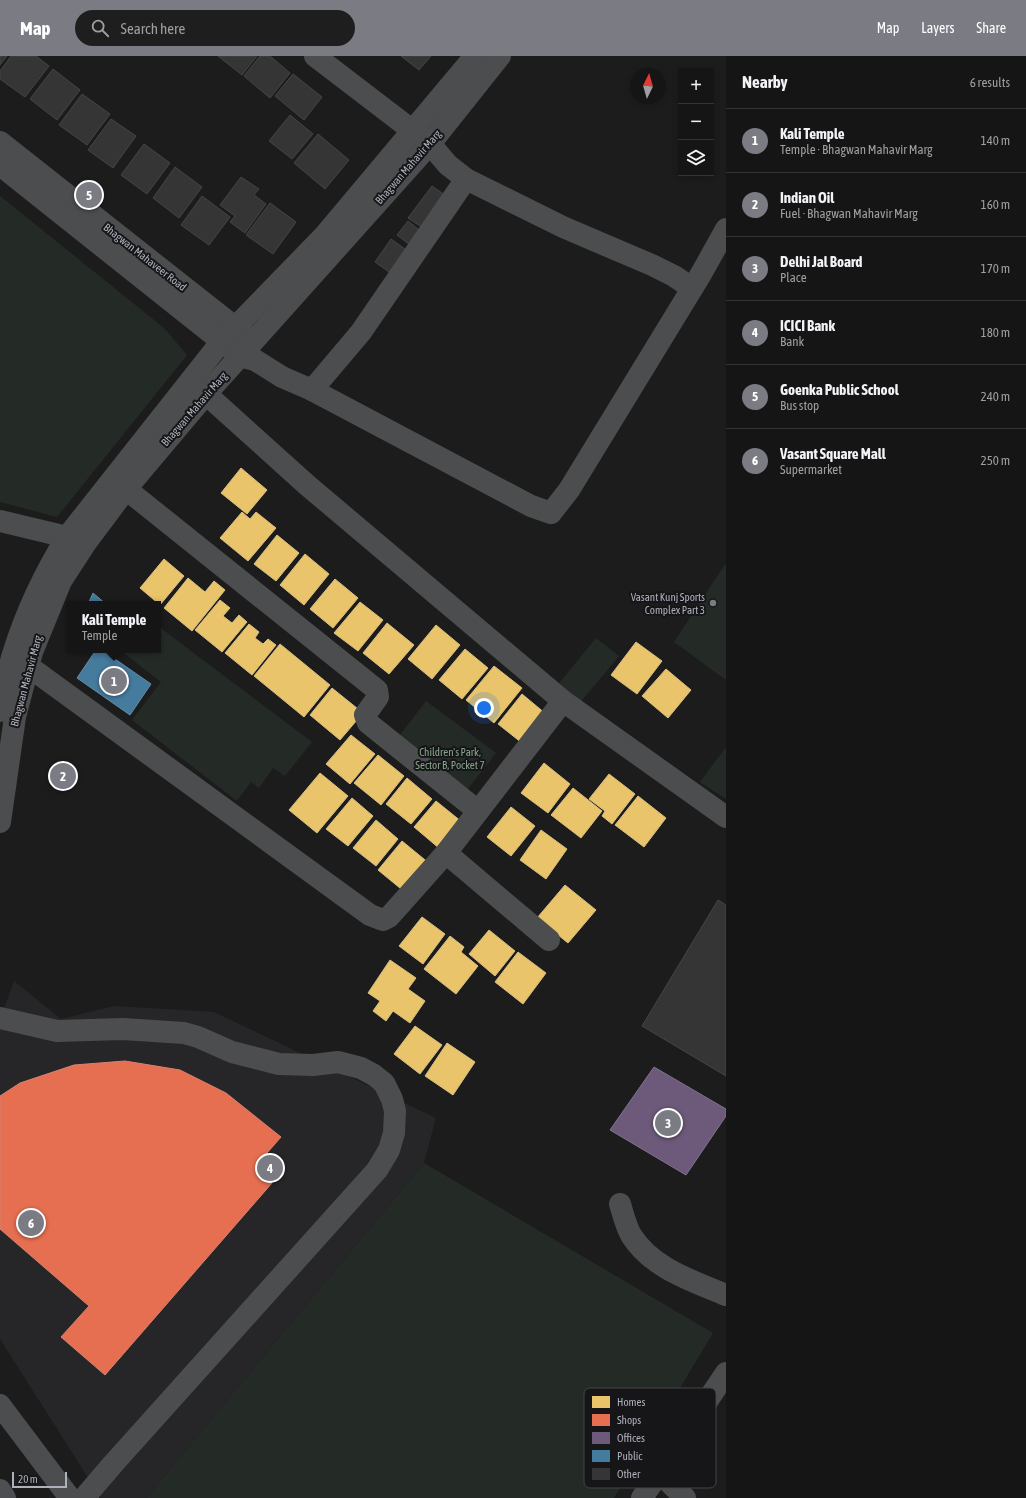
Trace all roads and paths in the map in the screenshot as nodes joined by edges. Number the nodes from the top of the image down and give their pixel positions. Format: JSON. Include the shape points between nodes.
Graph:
{"nodes":[{"id":1,"x":315,"y":56,"type":"edge"},
{"id":2,"x":475,"y":56,"type":"edge"},
{"id":3,"x":500,"y":56,"type":"edge"},
{"id":4,"x":411,"y":130,"type":"junction"},
{"id":5,"x":0,"y":142,"type":"edge"},
{"id":6,"x":430,"y":144,"type":"junction"},
{"id":7,"x":0,"y":165,"type":"edge"},
{"id":8,"x":466,"y":179,"type":"junction"},
{"id":9,"x":726,"y":229,"type":"edge"},
{"id":10,"x":692,"y":288,"type":"junction"},
{"id":11,"x":228,"y":334,"type":"junction"},
{"id":12,"x":246,"y":348,"type":"junction"},
{"id":13,"x":312,"y":390,"type":"junction"},
{"id":14,"x":206,"y":394,"type":"junction"},
{"id":15,"x":126,"y":489,"type":"junction"},
{"id":16,"x":0,"y":521,"type":"edge"},
{"id":17,"x":67,"y":537,"type":"junction"},
{"id":18,"x":28,"y":666,"type":"junction"},
{"id":19,"x":563,"y":701,"type":"junction"},
{"id":20,"x":0,"y":711,"type":"edge"},
{"id":21,"x":3,"y":769,"type":"edge"},
{"id":22,"x":478,"y":811,"type":"junction"},
{"id":23,"x":726,"y":817,"type":"edge"},
{"id":24,"x":0,"y":822,"type":"edge"},
{"id":25,"x":446,"y":853,"type":"junction"},
{"id":26,"x":549,"y":940,"type":"dead end"},
{"id":27,"x":0,"y":1018,"type":"edge"},
{"id":28,"x":620,"y":1204,"type":"dead end"},
{"id":29,"x":726,"y":1296,"type":"edge"},
{"id":30,"x":726,"y":1373,"type":"edge"},
{"id":31,"x":716,"y":1388,"type":"edge"},
{"id":32,"x":0,"y":1405,"type":"edge"},
{"id":33,"x":649,"y":1488,"type":"edge"},
{"id":34,"x":675,"y":1488,"type":"edge"},
{"id":35,"x":0,"y":1490,"type":"edge"},
{"id":36,"x":5,"y":1498,"type":"edge"},
{"id":37,"x":70,"y":1498,"type":"edge"},
{"id":38,"x":84,"y":1498,"type":"edge"},
{"id":39,"x":642,"y":1498,"type":"edge"},
{"id":40,"x":685,"y":1498,"type":"edge"}],
"edges":[{"from":1,"to":4,"type":"street"},
{"from":2,"to":4,"type":"street","name":"Bhagwan Mahavir Marg"},
{"from":3,"to":6,"type":"street","name":"Bhagwan Mahavir Marg"},
{"from":4,"to":6,"type":"street"},
{"from":4,"to":11,"type":"street","name":"Bhagwan Mahavir Marg","via":[[378,174],[324,236]]},
{"from":5,"to":11,"type":"street","name":"Bhagwan Mahaveer Road"},
{"from":6,"to":8,"type":"street"},
{"from":6,"to":12,"type":"street","name":"Bhagwan Mahavir Marg"},
{"from":7,"to":11,"type":"street","name":"Bhagwan Mahaveer Road"},
{"from":8,"to":10,"type":"street","via":[[563,227],[652,265]]},
{"from":8,"to":13,"type":"street","via":[[361,332]]},
{"from":9,"to":10,"type":"street"},
{"from":10,"to":13,"type":"street","name":"Bhagwan Mahaveer Road","via":[[569,490],[551,512],[531,506]]},
{"from":11,"to":12,"type":"street","name":"Bhagwan Mahaveer Road"},
{"from":11,"to":17,"type":"street","name":"Bhagwan Mahavir Marg"},
{"from":12,"to":13,"type":"street","name":"Bhagwan Mahaveer Road","via":[[255,360],[282,377]]},
{"from":12,"to":14,"type":"street","name":"Bhagwan Mahavir Marg"},
{"from":14,"to":15,"type":"street","name":"Bhagwan Mahavir Marg"},
{"from":14,"to":19,"type":"street","via":[[307,485]]},
{"from":15,"to":18,"type":"street","name":"Bhagwan Mahavir Marg","via":[[61,581]]},
{"from":15,"to":22,"type":"street","via":[[377,690],[378,697],[365,715],[368,724]]},
{"from":16,"to":17,"type":"street"},
{"from":17,"to":20,"type":"street","name":"Bhagwan Mahavir Marg","via":[[47,570],[29,609],[12,656]]},
{"from":18,"to":21,"type":"street","name":"Bhagwan Mahavir Marg"},
{"from":18,"to":25,"type":"street","via":[[376,918],[383,920],[389,917]]},
{"from":19,"to":22,"type":"street"},
{"from":19,"to":23,"type":"street"},
{"from":21,"to":24,"type":"street","name":"Bhagwan Mahavir Marg"},
{"from":22,"to":25,"type":"street"},
{"from":25,"to":26,"type":"street"},
{"from":27,"to":38,"type":"street","via":[[57,1031],[123,1029],[184,1033],[232,1052],[279,1064],[350,1064],[374,1075],[384,1084],[395,1111],[391,1145],[377,1170]]},
{"from":28,"to":29,"type":"street","via":[[631,1235],[642,1249],[678,1274]]},
{"from":30,"to":31,"type":"street"},
{"from":32,"to":37,"type":"street"},
{"from":33,"to":39,"type":"street"},
{"from":34,"to":40,"type":"street"},
{"from":35,"to":36,"type":"main road"}]}
